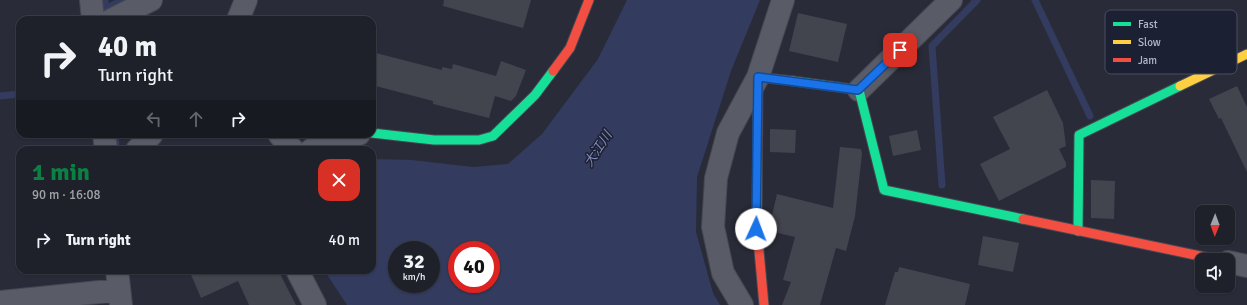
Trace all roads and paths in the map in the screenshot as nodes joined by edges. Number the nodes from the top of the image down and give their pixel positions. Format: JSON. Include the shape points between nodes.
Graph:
{"nodes":[{"id":1,"x":91,"y":0,"type":"edge"},
{"id":2,"x":151,"y":0,"type":"edge"},
{"id":3,"x":246,"y":0,"type":"edge"},
{"id":4,"x":783,"y":0,"type":"edge"},
{"id":5,"x":951,"y":0,"type":"edge"},
{"id":6,"x":585,"y":1,"type":"edge"},
{"id":7,"x":93,"y":16,"type":"edge"},
{"id":8,"x":118,"y":16,"type":"edge"},
{"id":9,"x":240,"y":16,"type":"edge"},
{"id":10,"x":1247,"y":54,"type":"edge"},
{"id":11,"x":1237,"y":59,"type":"edge"},
{"id":12,"x":1206,"y":74,"type":"edge"},
{"id":13,"x":758,"y":77,"type":"junction"},
{"id":14,"x":858,"y":90,"type":"junction"},
{"id":15,"x":376,"y":133,"type":"edge"},
{"id":16,"x":148,"y":138,"type":"edge"},
{"id":17,"x":282,"y":138,"type":"edge"},
{"id":18,"x":342,"y":138,"type":"edge"},
{"id":19,"x":141,"y":146,"type":"edge"},
{"id":20,"x":289,"y":146,"type":"edge"},
{"id":21,"x":318,"y":146,"type":"edge"},
{"id":22,"x":1078,"y":231,"type":"junction"},
{"id":23,"x":1195,"y":255,"type":"edge"},
{"id":24,"x":1235,"y":263,"type":"edge"},
{"id":25,"x":1247,"y":266,"type":"edge"},
{"id":26,"x":299,"y":274,"type":"edge"},
{"id":27,"x":119,"y":288,"type":"edge"},
{"id":28,"x":0,"y":302,"type":"edge"},
{"id":29,"x":315,"y":305,"type":"edge"},
{"id":30,"x":742,"y":305,"type":"edge"},
{"id":31,"x":764,"y":305,"type":"edge"}],
"edges":[{"from":1,"to":7,"type":"street"},
{"from":2,"to":8,"type":"street"},
{"from":3,"to":9,"type":"street"},
{"from":4,"to":13,"type":"street"},
{"from":5,"to":14,"type":"street"},
{"from":6,"to":15,"type":"street","via":[[570,48],[534,95],[493,136],[479,140],[434,140]]},
{"from":10,"to":11,"type":"street"},
{"from":12,"to":22,"type":"street","via":[[1079,135]]},
{"from":13,"to":14,"type":"street"},
{"from":13,"to":30,"type":"street","via":[[728,133],[716,178],[713,227],[723,273]]},
{"from":13,"to":31,"type":"street","via":[[756,229]]},
{"from":14,"to":22,"type":"street","via":[[884,190]]},
{"from":16,"to":19,"type":"street"},
{"from":17,"to":20,"type":"street"},
{"from":18,"to":21,"type":"street"},
{"from":22,"to":23,"type":"street"},
{"from":24,"to":25,"type":"street"},
{"from":26,"to":29,"type":"street"},
{"from":27,"to":28,"type":"street"}]}
